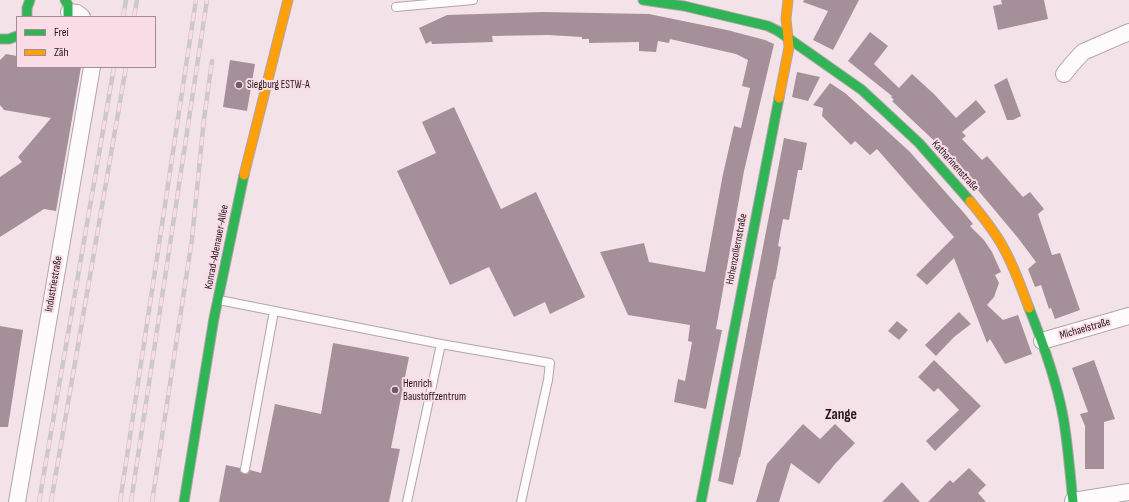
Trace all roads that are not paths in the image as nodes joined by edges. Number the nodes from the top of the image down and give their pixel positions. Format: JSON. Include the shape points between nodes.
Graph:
{"nodes":[{"id":1,"x":288,"y":0,"type":"edge"},
{"id":2,"x":473,"y":0,"type":"edge"},
{"id":3,"x":643,"y":0,"type":"edge"},
{"id":4,"x":788,"y":0,"type":"edge"},
{"id":5,"x":29,"y":1,"type":"edge"},
{"id":6,"x":396,"y":7,"type":"dead end"},
{"id":7,"x":27,"y":16,"type":"edge"},
{"id":8,"x":1129,"y":32,"type":"edge"},
{"id":9,"x":16,"y":36,"type":"edge"},
{"id":10,"x":788,"y":38,"type":"junction"},
{"id":11,"x":0,"y":39,"type":"edge"},
{"id":12,"x":92,"y":68,"type":"edge"},
{"id":13,"x":1064,"y":74,"type":"dead end"},
{"id":14,"x":218,"y":300,"type":"junction"},
{"id":15,"x":274,"y":311,"type":"junction"},
{"id":16,"x":1129,"y":316,"type":"edge"},
{"id":17,"x":1042,"y":341,"type":"junction"},
{"id":18,"x":441,"y":344,"type":"junction"},
{"id":19,"x":245,"y":469,"type":"dead end"},
{"id":20,"x":1129,"y":492,"type":"edge"},
{"id":21,"x":17,"y":502,"type":"edge"},
{"id":22,"x":184,"y":502,"type":"edge"},
{"id":23,"x":407,"y":502,"type":"edge"},
{"id":24,"x":521,"y":502,"type":"edge"},
{"id":25,"x":701,"y":502,"type":"edge"},
{"id":26,"x":1073,"y":502,"type":"edge"}],
"edges":[{"from":1,"to":14,"type":"street","name":"Konrad-Adenauer-Allee","via":[[236,208]]},
{"from":2,"to":6,"type":"lane"},
{"from":3,"to":10,"type":"street","name":"Katharinenstraße","via":[[684,6],[768,26]]},
{"from":4,"to":10,"type":"street","name":"Hohenzollernstraße"},
{"from":5,"to":7,"type":"street"},
{"from":8,"to":13,"type":"street","via":[[1084,52]]},
{"from":9,"to":11,"type":"street"},
{"from":10,"to":17,"type":"street","name":"Katharinenstraße","via":[[862,90],[919,143],[962,191],[1003,246]]},
{"from":10,"to":25,"type":"street","name":"Hohenzollernstraße","via":[[789,47]]},
{"from":12,"to":21,"type":"street","name":"Industriestraße"},
{"from":14,"to":15,"type":"lane"},
{"from":14,"to":22,"type":"street","name":"Konrad-Adenauer-Allee"},
{"from":15,"to":18,"type":"lane"},
{"from":15,"to":19,"type":"lane"},
{"from":16,"to":17,"type":"street","name":"Michaelstraße"},
{"from":17,"to":26,"type":"street","name":"Katharinenstraße","via":[[1064,416]]},
{"from":18,"to":23,"type":"lane"},
{"from":18,"to":24,"type":"lane","via":[[550,363]]},
{"from":20,"to":26,"type":"street"}]}
